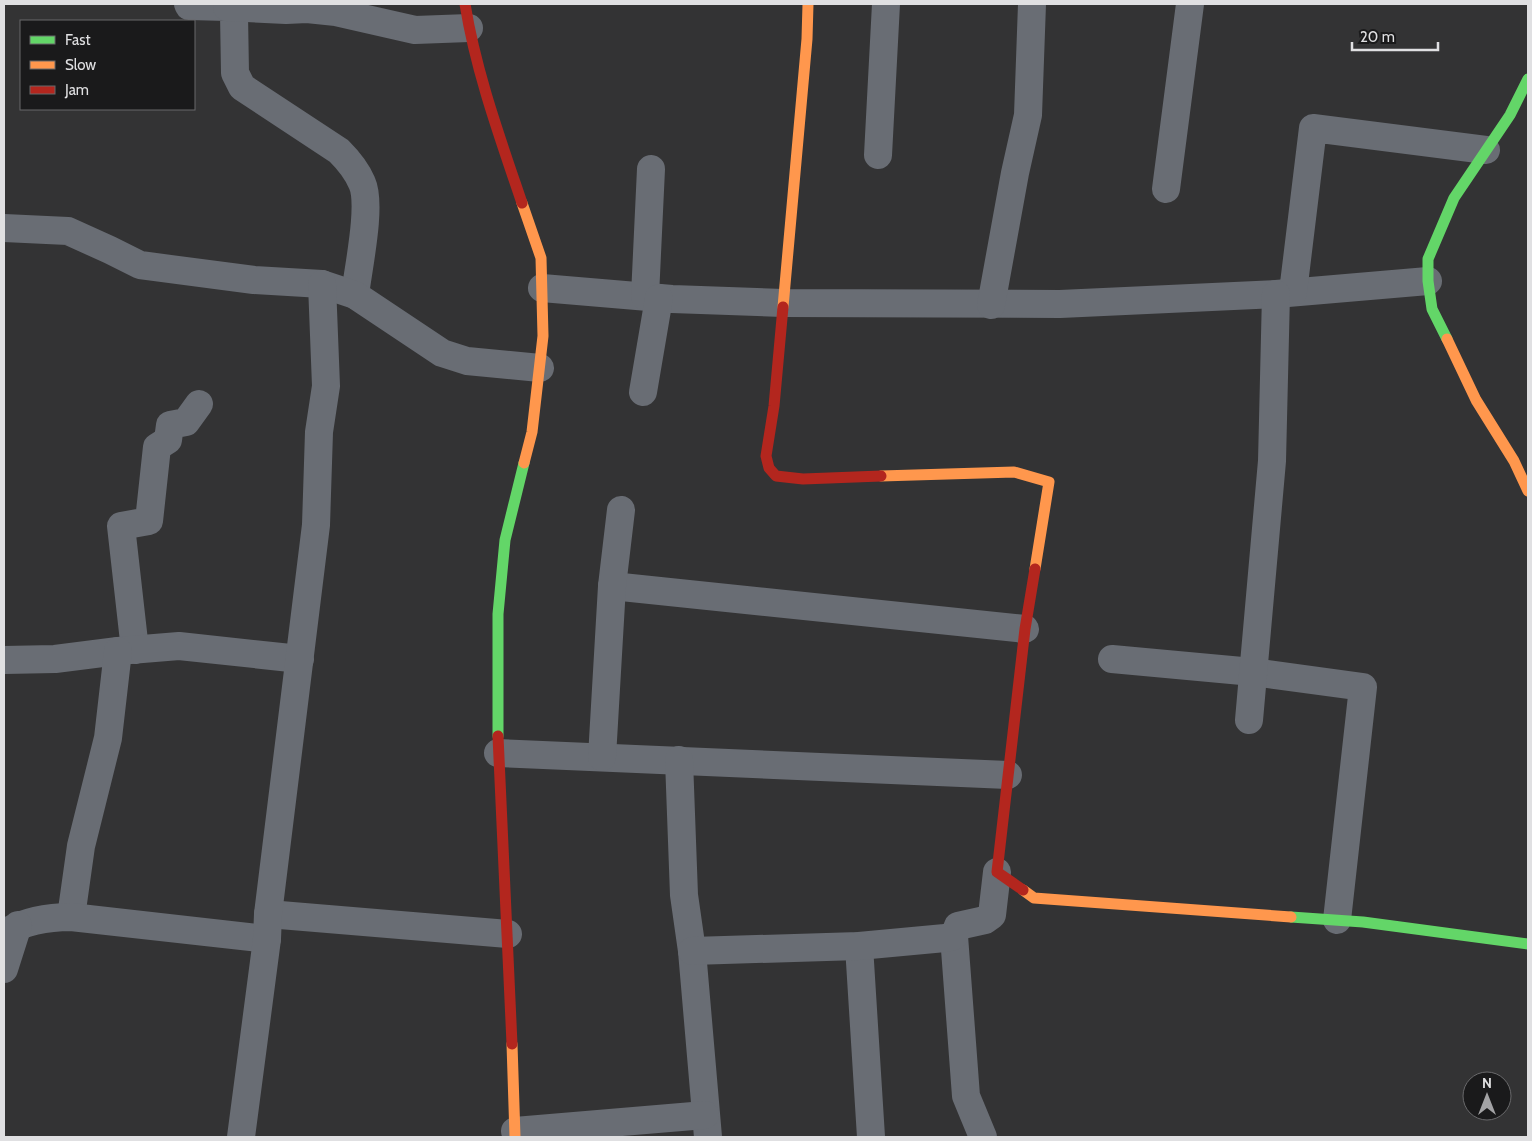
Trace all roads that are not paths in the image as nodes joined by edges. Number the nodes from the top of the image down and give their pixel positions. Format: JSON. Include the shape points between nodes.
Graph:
{"nodes":[{"id":1,"x":188,"y":4,"type":"edge"},
{"id":2,"x":808,"y":4,"type":"edge"},
{"id":3,"x":886,"y":4,"type":"edge"},
{"id":4,"x":1032,"y":4,"type":"edge"},
{"id":5,"x":1190,"y":4,"type":"edge"},
{"id":6,"x":227,"y":6,"type":"junction"},
{"id":7,"x":286,"y":7,"type":"edge"},
{"id":8,"x":467,"y":16,"type":"edge"},
{"id":9,"x":1528,"y":79,"type":"edge"},
{"id":10,"x":1486,"y":150,"type":"junction"},
{"id":11,"x":878,"y":154,"type":"dead end"},
{"id":12,"x":651,"y":169,"type":"dead end"},
{"id":13,"x":1166,"y":189,"type":"dead end"},
{"id":14,"x":4,"y":228,"type":"edge"},
{"id":15,"x":1428,"y":280,"type":"junction"},
{"id":16,"x":322,"y":284,"type":"junction"},
{"id":17,"x":542,"y":288,"type":"junction"},
{"id":18,"x":1285,"y":293,"type":"junction"},
{"id":19,"x":355,"y":295,"type":"junction"},
{"id":20,"x":652,"y":297,"type":"junction"},
{"id":21,"x":783,"y":304,"type":"junction"},
{"id":22,"x":991,"y":305,"type":"junction"},
{"id":23,"x":540,"y":368,"type":"junction"},
{"id":24,"x":643,"y":392,"type":"dead end"},
{"id":25,"x":199,"y":404,"type":"dead end"},
{"id":26,"x":1521,"y":461,"type":"edge"},
{"id":27,"x":1528,"y":491,"type":"edge"},
{"id":28,"x":621,"y":510,"type":"dead end"},
{"id":29,"x":612,"y":586,"type":"junction"},
{"id":30,"x":1025,"y":629,"type":"junction"},
{"id":31,"x":127,"y":650,"type":"junction"},
{"id":32,"x":300,"y":659,"type":"junction"},
{"id":33,"x":1112,"y":659,"type":"dead end"},
{"id":34,"x":4,"y":660,"type":"edge"},
{"id":35,"x":1253,"y":672,"type":"junction"},
{"id":36,"x":1248,"y":720,"type":"dead end"},
{"id":37,"x":498,"y":753,"type":"junction"},
{"id":38,"x":602,"y":757,"type":"junction"},
{"id":39,"x":680,"y":760,"type":"junction"},
{"id":40,"x":1008,"y":775,"type":"junction"},
{"id":41,"x":997,"y":872,"type":"junction"},
{"id":42,"x":71,"y":917,"type":"junction"},
{"id":43,"x":1337,"y":920,"type":"junction"},
{"id":44,"x":267,"y":926,"type":"junction"},
{"id":45,"x":11,"y":929,"type":"edge"},
{"id":46,"x":508,"y":934,"type":"junction"},
{"id":47,"x":954,"y":936,"type":"junction"},
{"id":48,"x":1528,"y":944,"type":"edge"},
{"id":49,"x":859,"y":946,"type":"junction"},
{"id":50,"x":692,"y":951,"type":"junction"},
{"id":51,"x":4,"y":969,"type":"edge"},
{"id":52,"x":707,"y":1126,"type":"edge"},
{"id":53,"x":515,"y":1134,"type":"edge"},
{"id":54,"x":245,"y":1136,"type":"edge"},
{"id":55,"x":872,"y":1137,"type":"edge"},
{"id":56,"x":983,"y":1137,"type":"edge"}],
"edges":[{"from":1,"to":6,"type":"street"},
{"from":2,"to":21,"type":"street"},
{"from":3,"to":11,"type":"street"},
{"from":4,"to":22,"type":"street","via":[[1028,115]]},
{"from":5,"to":13,"type":"street"},
{"from":6,"to":7,"type":"street"},
{"from":6,"to":19,"type":"street","via":[[234,14],[235,73],[242,87],[339,151],[363,184],[367,206]]},
{"from":7,"to":8,"type":"street","via":[[336,12],[415,30]]},
{"from":8,"to":17,"type":"street","via":[[495,124],[541,258]]},
{"from":9,"to":10,"type":"street","via":[[1510,115]]},
{"from":10,"to":15,"type":"street","via":[[1454,198],[1428,259]]},
{"from":10,"to":18,"type":"street","via":[[1313,128]]},
{"from":12,"to":20,"type":"street"},
{"from":14,"to":16,"type":"street","via":[[68,231],[140,265],[254,280]]},
{"from":15,"to":18,"type":"street"},
{"from":15,"to":26,"type":"street","via":[[1432,309],[1476,400]]},
{"from":16,"to":19,"type":"street"},
{"from":16,"to":32,"type":"street","via":[[326,386],[319,432],[316,525]]},
{"from":17,"to":20,"type":"street"},
{"from":17,"to":23,"type":"street"},
{"from":18,"to":22,"type":"street"},
{"from":18,"to":35,"type":"street"},
{"from":19,"to":23,"type":"street","via":[[442,353],[467,361]]},
{"from":20,"to":21,"type":"street"},
{"from":20,"to":24,"type":"street"},
{"from":21,"to":22,"type":"street"},
{"from":21,"to":30,"type":"street","via":[[766,456],[769,468],[776,476],[803,479],[1014,472],[1049,482]]},
{"from":23,"to":37,"type":"street","via":[[532,432],[505,540],[498,614]]},
{"from":25,"to":31,"type":"street","via":[[186,422],[170,425],[168,440],[157,447],[149,521],[122,526]]},
{"from":26,"to":27,"type":"street"},
{"from":28,"to":29,"type":"street"},
{"from":29,"to":30,"type":"street"},
{"from":29,"to":38,"type":"street"},
{"from":30,"to":40,"type":"street"},
{"from":31,"to":32,"type":"street","via":[[179,646]]},
{"from":31,"to":34,"type":"street","via":[[55,659]]},
{"from":31,"to":42,"type":"street","via":[[81,846]]},
{"from":32,"to":44,"type":"street"},
{"from":33,"to":35,"type":"street"},
{"from":35,"to":36,"type":"street"},
{"from":35,"to":43,"type":"street","via":[[1363,687]]},
{"from":37,"to":38,"type":"street"},
{"from":37,"to":46,"type":"street"},
{"from":38,"to":39,"type":"street"},
{"from":39,"to":40,"type":"street"},
{"from":39,"to":50,"type":"street","via":[[684,896]]},
{"from":40,"to":41,"type":"street"},
{"from":41,"to":43,"type":"street","via":[[1034,898]]},
{"from":41,"to":47,"type":"street","via":[[992,915],[985,920],[958,926]]},
{"from":42,"to":44,"type":"street"},
{"from":42,"to":45,"type":"street","via":[[50,917]]},
{"from":43,"to":48,"type":"street"},
{"from":44,"to":46,"type":"street"},
{"from":44,"to":54,"type":"street"},
{"from":45,"to":51,"type":"street"},
{"from":46,"to":53,"type":"street"},
{"from":47,"to":49,"type":"street"},
{"from":47,"to":56,"type":"street","via":[[966,1096]]},
{"from":49,"to":50,"type":"street"},
{"from":49,"to":55,"type":"street"},
{"from":50,"to":52,"type":"street"},
{"from":52,"to":53,"type":"street"}]}
